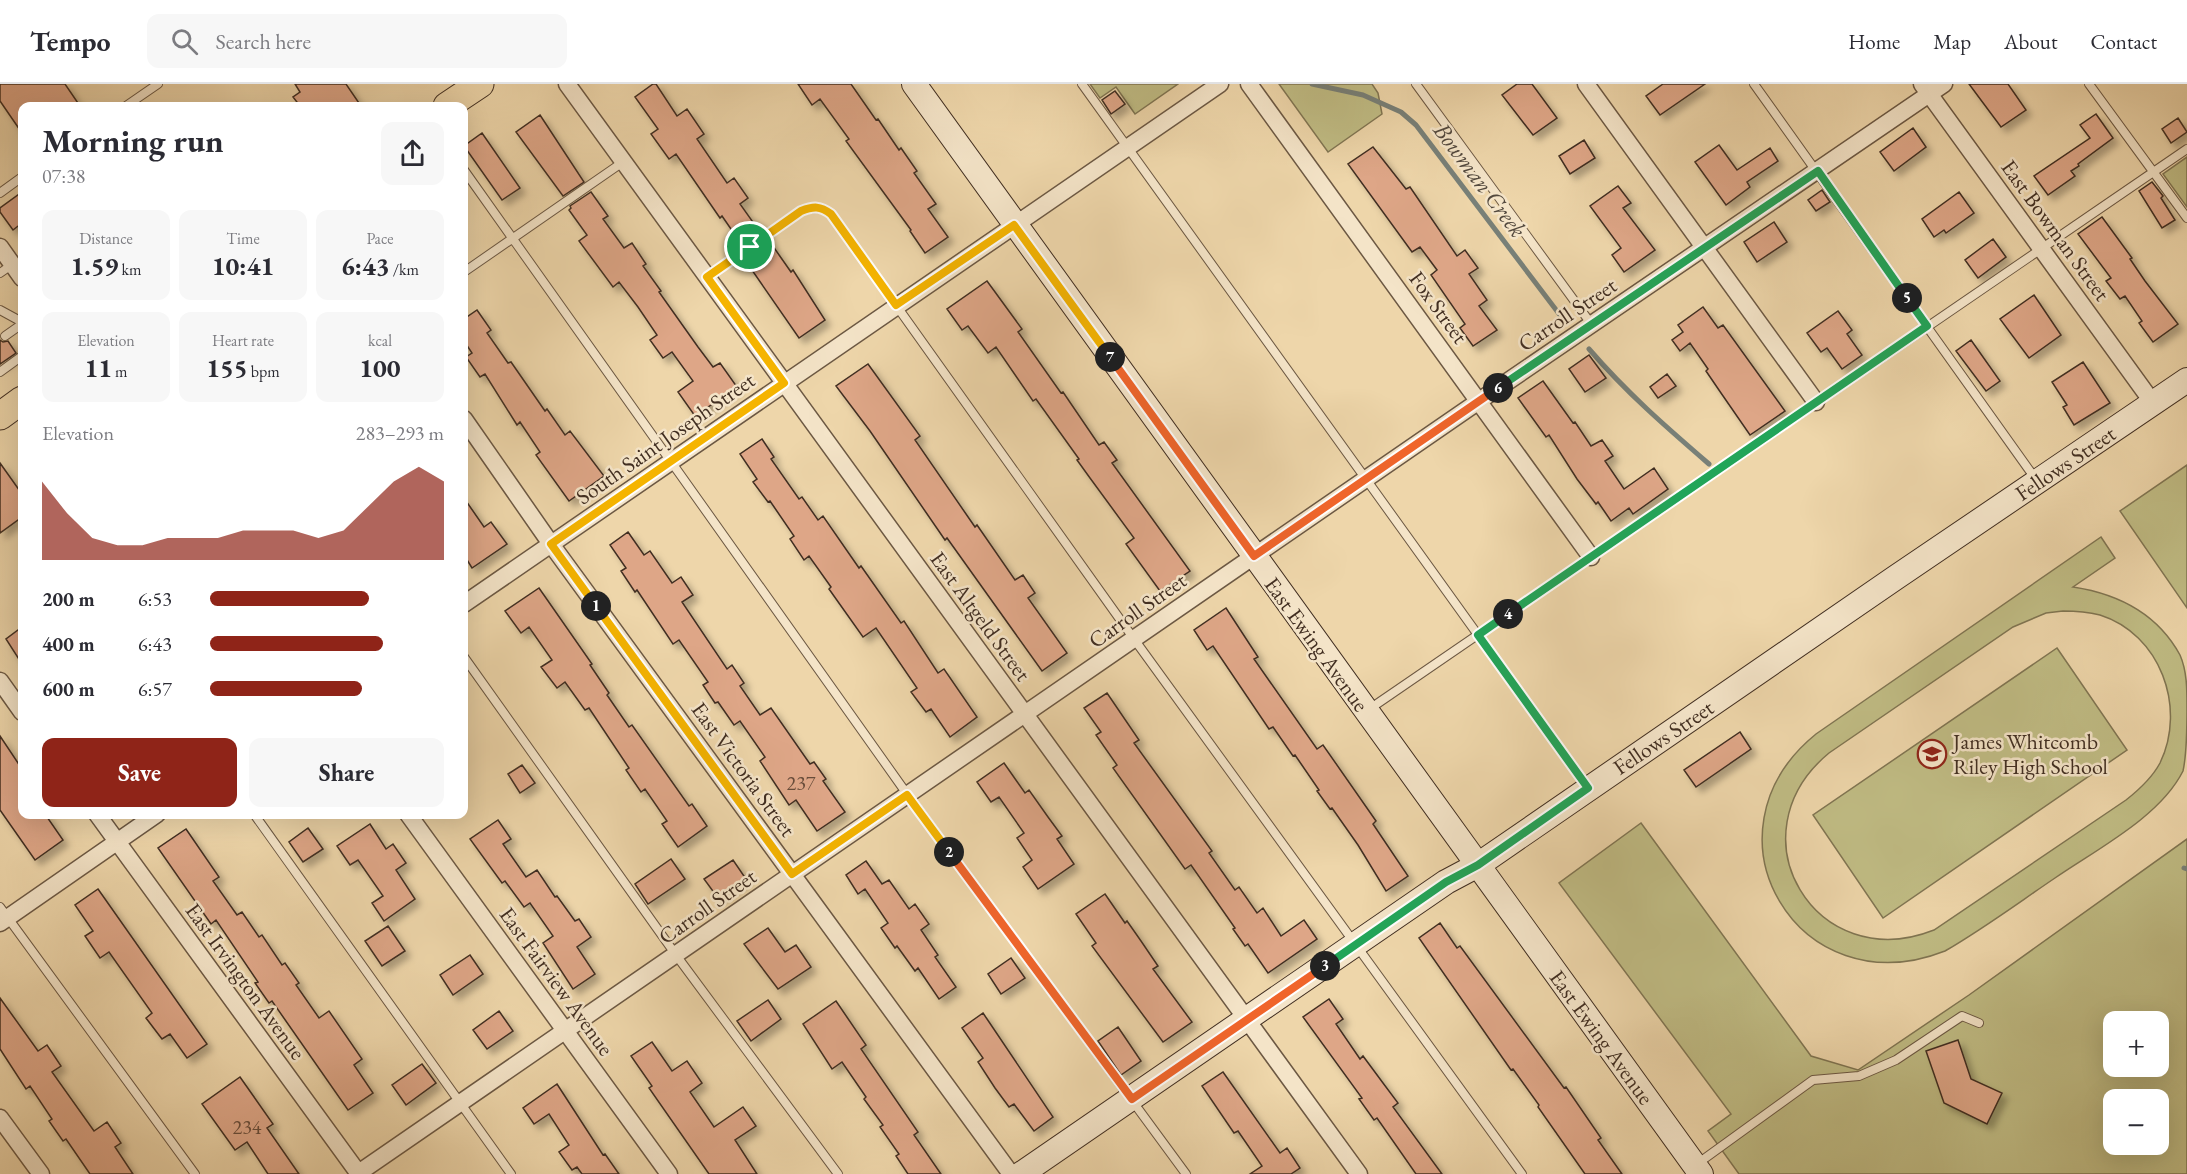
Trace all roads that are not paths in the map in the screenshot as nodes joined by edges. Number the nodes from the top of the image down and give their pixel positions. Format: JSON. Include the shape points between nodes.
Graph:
{"nodes":[{"id":1,"x":158,"y":84,"type":"edge"},
{"id":2,"x":480,"y":84,"type":"edge"},
{"id":3,"x":567,"y":84,"type":"edge"},
{"id":4,"x":914,"y":84,"type":"edge"},
{"id":5,"x":1082,"y":84,"type":"edge"},
{"id":6,"x":1220,"y":84,"type":"edge"},
{"id":7,"x":1249,"y":84,"type":"edge"},
{"id":8,"x":1416,"y":84,"type":"edge"},
{"id":9,"x":1586,"y":84,"type":"edge"},
{"id":10,"x":1754,"y":84,"type":"edge"},
{"id":11,"x":1944,"y":84,"type":"edge"},
{"id":12,"x":2089,"y":84,"type":"edge"},
{"id":13,"x":1925,"y":89,"type":"edge"},
{"id":14,"x":132,"y":102,"type":"edge"},
{"id":15,"x":453,"y":102,"type":"edge"},
{"id":16,"x":1126,"y":148,"type":"junction"},
{"id":17,"x":2187,"y":149,"type":"edge"},
{"id":18,"x":623,"y":162,"type":"junction"},
{"id":19,"x":1818,"y":171,"type":"junction"},
{"id":20,"x":2154,"y":172,"type":"junction"},
{"id":21,"x":468,"y":176,"type":"edge"},
{"id":22,"x":18,"y":180,"type":"edge"},
{"id":23,"x":0,"y":192,"type":"edge"},
{"id":24,"x":2187,"y":218,"type":"edge"},
{"id":25,"x":1014,"y":225,"type":"junction"},
{"id":26,"x":511,"y":239,"type":"junction"},
{"id":27,"x":0,"y":247,"type":"edge"},
{"id":28,"x":1704,"y":247,"type":"junction"},
{"id":29,"x":2040,"y":247,"type":"junction"},
{"id":30,"x":468,"y":269,"type":"edge"},
{"id":31,"x":12,"y":272,"type":"edge"},
{"id":32,"x":707,"y":277,"type":"junction"},
{"id":33,"x":896,"y":305,"type":"junction"},
{"id":34,"x":0,"y":310,"type":"edge"},
{"id":35,"x":18,"y":321,"type":"edge"},
{"id":36,"x":1592,"y":325,"type":"junction"},
{"id":37,"x":18,"y":326,"type":"edge"},
{"id":38,"x":1927,"y":326,"type":"junction"},
{"id":39,"x":5,"y":336,"type":"dead end"},
{"id":40,"x":18,"y":359,"type":"edge"},
{"id":41,"x":0,"y":372,"type":"edge"},
{"id":42,"x":2187,"y":380,"type":"edge"},
{"id":43,"x":784,"y":383,"type":"junction"},
{"id":44,"x":1479,"y":401,"type":"junction"},
{"id":45,"x":1816,"y":402,"type":"junction"},
{"id":46,"x":18,"y":403,"type":"edge"},
{"id":47,"x":2153,"y":403,"type":"junction"},
{"id":48,"x":0,"y":416,"type":"edge"},
{"id":49,"x":468,"y":425,"type":"edge"},
{"id":50,"x":669,"y":462,"type":"junction"},
{"id":51,"x":1365,"y":479,"type":"junction"},
{"id":52,"x":2037,"y":481,"type":"junction"},
{"id":53,"x":551,"y":544,"type":"junction"},
{"id":54,"x":1254,"y":556,"type":"junction"},
{"id":55,"x":1591,"y":557,"type":"junction"},
{"id":56,"x":468,"y":601,"type":"edge"},
{"id":57,"x":1478,"y":635,"type":"junction"},
{"id":58,"x":1134,"y":639,"type":"junction"},
{"id":59,"x":468,"y":663,"type":"edge"},
{"id":60,"x":0,"y":681,"type":"edge"},
{"id":61,"x":18,"y":706,"type":"edge"},
{"id":62,"x":1366,"y":711,"type":"junction"},
{"id":63,"x":1025,"y":714,"type":"junction"},
{"id":64,"x":1588,"y":788,"type":"junction"},
{"id":65,"x":907,"y":795,"type":"junction"},
{"id":66,"x":101,"y":819,"type":"edge"},
{"id":67,"x":150,"y":819,"type":"edge"},
{"id":68,"x":258,"y":819,"type":"edge"},
{"id":69,"x":412,"y":819,"type":"edge"},
{"id":70,"x":117,"y":841,"type":"junction"},
{"id":71,"x":1478,"y":865,"type":"junction"},
{"id":72,"x":792,"y":874,"type":"junction"},
{"id":73,"x":3,"y":916,"type":"edge"},
{"id":74,"x":1357,"y":944,"type":"junction"},
{"id":75,"x":676,"y":955,"type":"junction"},
{"id":76,"x":1247,"y":1020,"type":"junction"},
{"id":77,"x":1979,"y":1023,"type":"dead end"},
{"id":78,"x":565,"y":1031,"type":"junction"},
{"id":79,"x":1132,"y":1099,"type":"junction"},
{"id":80,"x":460,"y":1103,"type":"junction"},
{"id":81,"x":0,"y":1118,"type":"edge"},
{"id":82,"x":1697,"y":1170,"type":"edge"},
{"id":83,"x":41,"y":1174,"type":"edge"},
{"id":84,"x":195,"y":1174,"type":"edge"},
{"id":85,"x":358,"y":1174,"type":"edge"},
{"id":86,"x":511,"y":1174,"type":"edge"},
{"id":87,"x":669,"y":1174,"type":"edge"},
{"id":88,"x":838,"y":1174,"type":"edge"},
{"id":89,"x":1011,"y":1174,"type":"edge"},
{"id":90,"x":1021,"y":1174,"type":"edge"},
{"id":91,"x":1186,"y":1174,"type":"edge"},
{"id":92,"x":1359,"y":1174,"type":"edge"},
{"id":93,"x":1522,"y":1174,"type":"edge"}],
"edges":[{"from":1,"to":14,"type":"lane"},
{"from":2,"to":15,"type":"main road"},
{"from":3,"to":18,"type":"street","name":"East Altgeld Street"},
{"from":4,"to":25,"type":"street","name":"East Ewing Avenue"},
{"from":5,"to":16,"type":"lane"},
{"from":6,"to":16,"type":"street","name":"South Saint Joseph Street"},
{"from":7,"to":44,"type":"street","name":"Fox Street"},
{"from":8,"to":36,"type":"lane"},
{"from":9,"to":28,"type":"street"},
{"from":10,"to":19,"type":"lane"},
{"from":11,"to":13,"type":"street","name":"Carroll Street"},
{"from":12,"to":20,"type":"lane"},
{"from":13,"to":19,"type":"street","name":"Carroll Street"},
{"from":13,"to":29,"type":"street","name":"East Bowman Street"},
{"from":16,"to":25,"type":"street","name":"South Saint Joseph Street"},
{"from":16,"to":51,"type":"lane"},
{"from":17,"to":20,"type":"lane"},
{"from":18,"to":26,"type":"lane"},
{"from":18,"to":32,"type":"street","name":"East Altgeld Street"},
{"from":19,"to":28,"type":"street","name":"Carroll Street"},
{"from":19,"to":38,"type":"lane"},
{"from":20,"to":24,"type":"lane"},
{"from":20,"to":29,"type":"lane"},
{"from":21,"to":26,"type":"lane"},
{"from":22,"to":23,"type":"lane"},
{"from":25,"to":33,"type":"street","name":"South Saint Joseph Street"},
{"from":25,"to":54,"type":"street","name":"East Ewing Avenue"},
{"from":26,"to":30,"type":"lane"},
{"from":26,"to":50,"type":"lane"},
{"from":27,"to":31,"type":"street"},
{"from":28,"to":36,"type":"street","name":"Carroll Street"},
{"from":28,"to":45,"type":"street"},
{"from":29,"to":38,"type":"lane"},
{"from":29,"to":47,"type":"street","name":"East Bowman Street"},
{"from":32,"to":33,"type":"lane","via":[[801,211],[821,207],[831,214]]},
{"from":32,"to":43,"type":"street","name":"East Altgeld Street"},
{"from":33,"to":43,"type":"street","name":"South Saint Joseph Street"},
{"from":33,"to":58,"type":"lane"},
{"from":34,"to":35,"type":"lane"},
{"from":36,"to":44,"type":"street","name":"Carroll Street"},
{"from":37,"to":39,"type":"lane"},
{"from":38,"to":45,"type":"lane"},
{"from":38,"to":52,"type":"lane"},
{"from":40,"to":41,"type":"lane"},
{"from":42,"to":47,"type":"street","name":"Fellows Street"},
{"from":43,"to":50,"type":"street","name":"South Saint Joseph Street"},
{"from":43,"to":63,"type":"street","name":"East Altgeld Street"},
{"from":44,"to":51,"type":"street","name":"Carroll Street"},
{"from":44,"to":55,"type":"street","name":"Fox Street"},
{"from":45,"to":55,"type":"lane"},
{"from":46,"to":48,"type":"main road"},
{"from":47,"to":52,"type":"street","name":"Fellows Street"},
{"from":49,"to":53,"type":"street","name":"East Victoria Street"},
{"from":50,"to":53,"type":"street","name":"South Saint Joseph Street"},
{"from":50,"to":65,"type":"lane"},
{"from":51,"to":54,"type":"street","name":"Carroll Street"},
{"from":51,"to":57,"type":"lane"},
{"from":52,"to":64,"type":"street","name":"Fellows Street"},
{"from":53,"to":56,"type":"street","name":"South Saint Joseph Street"},
{"from":53,"to":72,"type":"street","name":"East Victoria Street"},
{"from":54,"to":58,"type":"street","name":"Carroll Street"},
{"from":54,"to":62,"type":"street","name":"East Ewing Avenue"},
{"from":55,"to":57,"type":"lane"},
{"from":57,"to":62,"type":"lane"},
{"from":57,"to":64,"type":"lane"},
{"from":58,"to":63,"type":"street","name":"Carroll Street"},
{"from":58,"to":74,"type":"lane"},
{"from":59,"to":75,"type":"lane"},
{"from":60,"to":61,"type":"street"},
{"from":62,"to":71,"type":"street","name":"East Ewing Avenue"},
{"from":63,"to":65,"type":"street","name":"Carroll Street"},
{"from":63,"to":76,"type":"street","name":"East Altgeld Street"},
{"from":64,"to":71,"type":"street","name":"Fellows Street"},
{"from":65,"to":72,"type":"street","name":"Carroll Street"},
{"from":65,"to":79,"type":"lane"},
{"from":66,"to":70,"type":"street","name":"East Irvington Avenue"},
{"from":67,"to":70,"type":"street"},
{"from":68,"to":80,"type":"lane"},
{"from":69,"to":78,"type":"street","name":"East Fairview Avenue"},
{"from":70,"to":73,"type":"street"},
{"from":70,"to":85,"type":"street","name":"East Irvington Avenue"},
{"from":71,"to":74,"type":"street","name":"Fellows Street","via":[[1446,882]]},
{"from":71,"to":82,"type":"street","name":"East Ewing Avenue"},
{"from":72,"to":75,"type":"street","name":"Carroll Street"},
{"from":72,"to":89,"type":"street","name":"East Victoria Street"},
{"from":73,"to":84,"type":"lane"},
{"from":74,"to":76,"type":"street","name":"Fellows Street"},
{"from":74,"to":93,"type":"lane"},
{"from":75,"to":78,"type":"street","name":"Carroll Street"},
{"from":75,"to":88,"type":"lane"},
{"from":76,"to":79,"type":"street","name":"Fellows Street"},
{"from":76,"to":92,"type":"street","name":"East Altgeld Street"},
{"from":77,"to":82,"type":"lane","via":[[1962,1016],[1887,1064],[1859,1076],[1813,1080]]},
{"from":78,"to":80,"type":"street","name":"Carroll Street"},
{"from":78,"to":87,"type":"street","name":"East Fairview Avenue"},
{"from":79,"to":90,"type":"street","name":"Fellows Street"},
{"from":79,"to":91,"type":"lane"},
{"from":80,"to":85,"type":"street","name":"Carroll Street"},
{"from":80,"to":86,"type":"lane"},
{"from":81,"to":83,"type":"street"}]}
